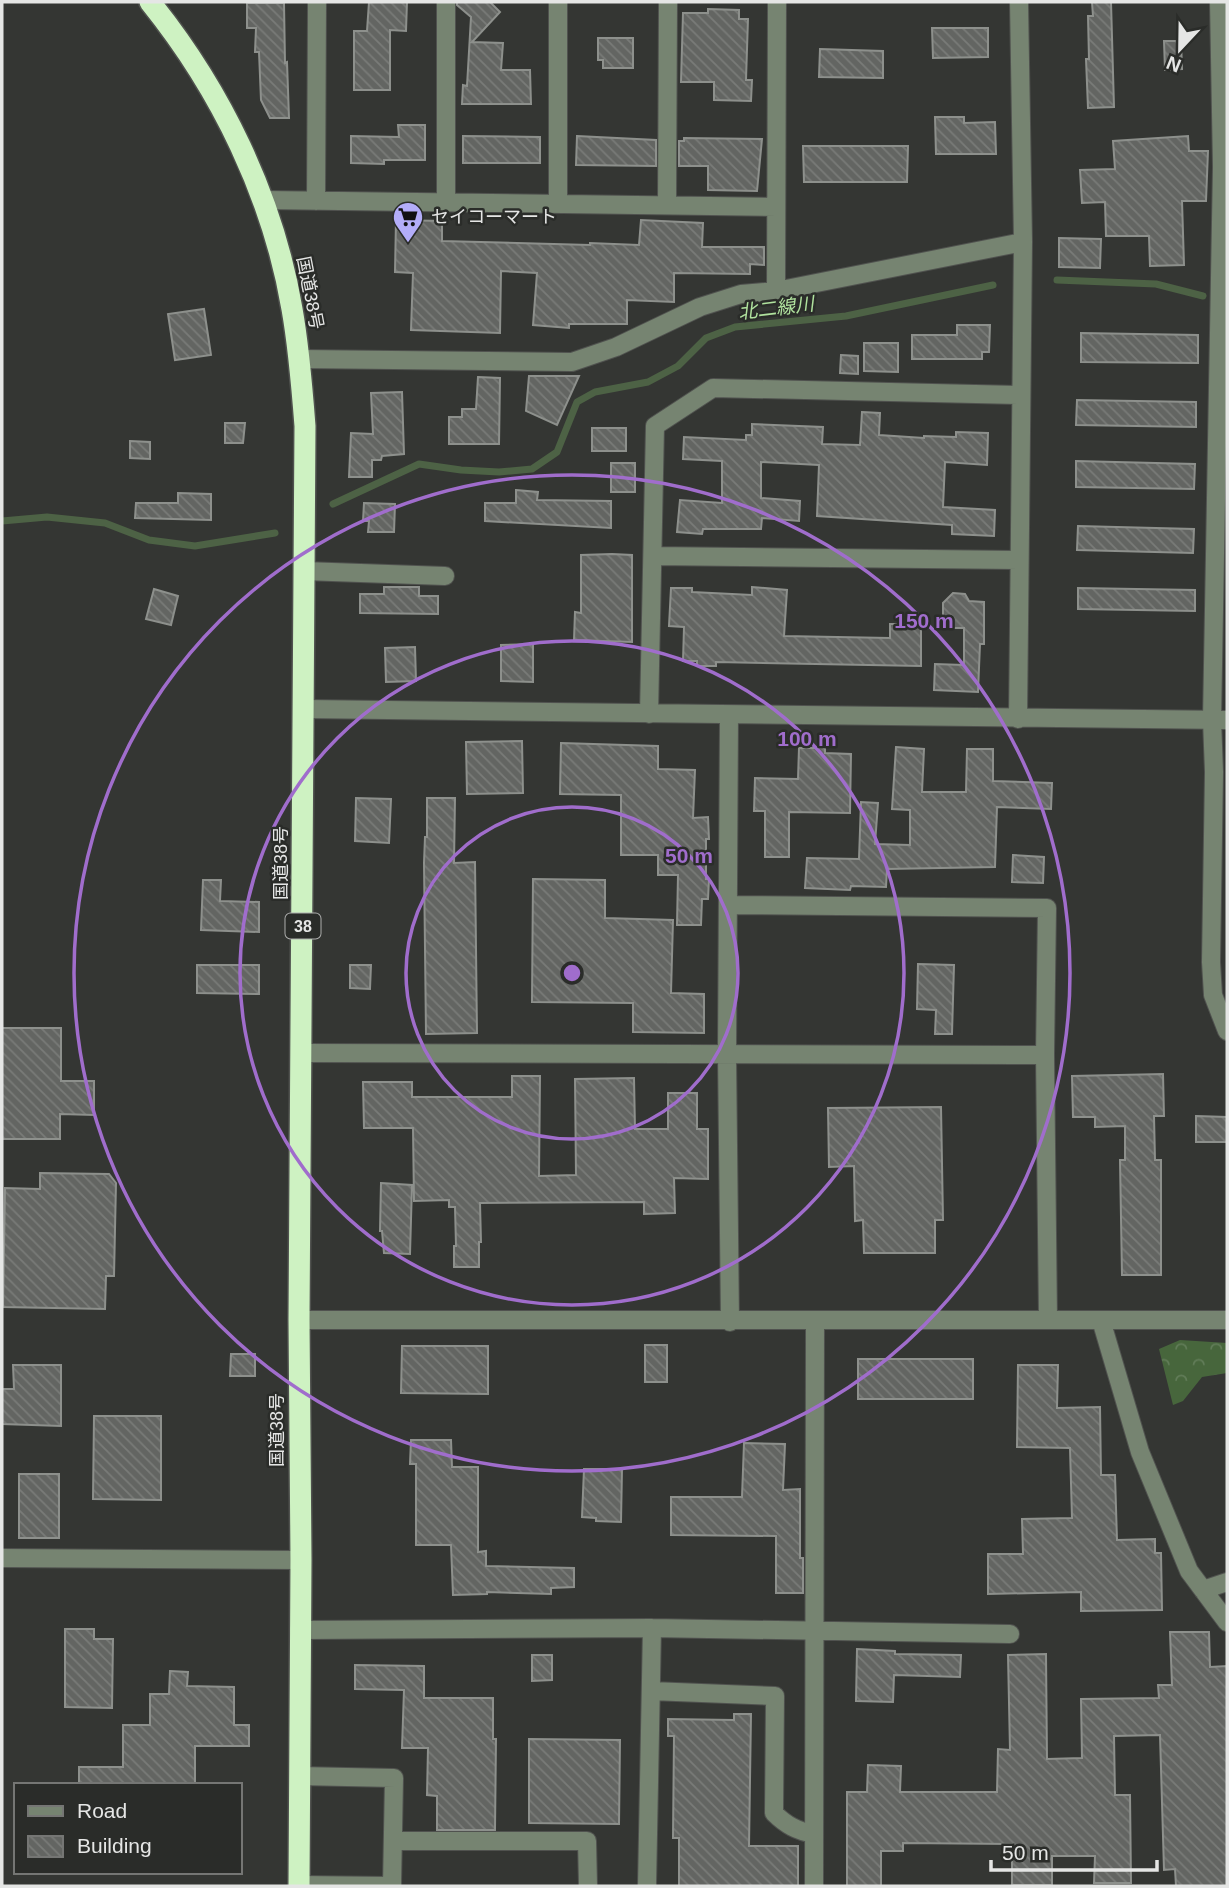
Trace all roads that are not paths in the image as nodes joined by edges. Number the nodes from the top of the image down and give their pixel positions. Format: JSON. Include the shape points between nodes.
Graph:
{"nodes":[{"id":1,"x":150,"y":2,"type":"edge"},
{"id":2,"x":317,"y":2,"type":"edge"},
{"id":3,"x":446,"y":2,"type":"edge"},
{"id":4,"x":558,"y":2,"type":"edge"},
{"id":5,"x":668,"y":2,"type":"edge"},
{"id":6,"x":778,"y":2,"type":"edge"},
{"id":7,"x":1019,"y":2,"type":"edge"},
{"id":8,"x":1219,"y":2,"type":"edge"},
{"id":9,"x":1224,"y":107,"type":"edge"},
{"id":10,"x":264,"y":200,"type":"junction"},
{"id":11,"x":316,"y":201,"type":"junction"},
{"id":12,"x":446,"y":203,"type":"junction"},
{"id":13,"x":558,"y":204,"type":"junction"},
{"id":14,"x":667,"y":205,"type":"junction"},
{"id":15,"x":776,"y":207,"type":"junction"},
{"id":16,"x":1023,"y":242,"type":"junction"},
{"id":17,"x":776,"y":291,"type":"junction"},
{"id":18,"x":299,"y":359,"type":"junction"},
{"id":19,"x":1223,"y":394,"type":"edge"},
{"id":20,"x":1020,"y":396,"type":"junction"},
{"id":21,"x":1222,"y":551,"type":"edge"},
{"id":22,"x":653,"y":556,"type":"junction"},
{"id":23,"x":1019,"y":560,"type":"junction"},
{"id":24,"x":304,"y":571,"type":"junction"},
{"id":25,"x":445,"y":576,"type":"dead end"},
{"id":26,"x":304,"y":709,"type":"junction"},
{"id":27,"x":649,"y":714,"type":"junction"},
{"id":28,"x":729,"y":715,"type":"junction"},
{"id":29,"x":1018,"y":719,"type":"junction"},
{"id":30,"x":1220,"y":720,"type":"edge"},
{"id":31,"x":1221,"y":772,"type":"edge"},
{"id":32,"x":728,"y":905,"type":"junction"},
{"id":33,"x":1219,"y":962,"type":"edge"},
{"id":34,"x":1227,"y":1031,"type":"edge"},
{"id":35,"x":301,"y":1053,"type":"junction"},
{"id":36,"x":727,"y":1055,"type":"junction"},
{"id":37,"x":1045,"y":1055,"type":"junction"},
{"id":38,"x":299,"y":1320,"type":"junction"},
{"id":39,"x":1048,"y":1320,"type":"junction"},
{"id":40,"x":1101,"y":1320,"type":"junction"},
{"id":41,"x":815,"y":1321,"type":"junction"},
{"id":42,"x":1227,"y":1321,"type":"edge"},
{"id":43,"x":730,"y":1322,"type":"junction"},
{"id":44,"x":2,"y":1558,"type":"edge"},
{"id":45,"x":301,"y":1560,"type":"junction"},
{"id":46,"x":1227,"y":1583,"type":"edge"},
{"id":47,"x":1203,"y":1590,"type":"junction"},
{"id":48,"x":1227,"y":1622,"type":"edge"},
{"id":49,"x":652,"y":1629,"type":"junction"},
{"id":50,"x":299,"y":1630,"type":"junction"},
{"id":51,"x":816,"y":1632,"type":"junction"},
{"id":52,"x":1010,"y":1634,"type":"dead end"},
{"id":53,"x":651,"y":1691,"type":"junction"},
{"id":54,"x":299,"y":1776,"type":"junction"},
{"id":55,"x":814,"y":1834,"type":"junction"},
{"id":56,"x":393,"y":1841,"type":"junction"},
{"id":57,"x":299,"y":1886,"type":"edge"},
{"id":58,"x":588,"y":1886,"type":"edge"},
{"id":59,"x":647,"y":1886,"type":"edge"},
{"id":60,"x":814,"y":1886,"type":"edge"}],
"edges":[{"from":1,"to":10,"type":"highway","name":"国道38号","number":"38","via":[[206,83]]},
{"from":2,"to":11,"type":"street"},
{"from":3,"to":12,"type":"street"},
{"from":4,"to":13,"type":"street"},
{"from":5,"to":14,"type":"street"},
{"from":6,"to":15,"type":"street"},
{"from":7,"to":16,"type":"street"},
{"from":8,"to":9,"type":"street"},
{"from":9,"to":19,"type":"street"},
{"from":10,"to":11,"type":"street"},
{"from":10,"to":18,"type":"highway","name":"国道38号","number":"38","via":[[292,307]]},
{"from":11,"to":12,"type":"street"},
{"from":12,"to":13,"type":"street"},
{"from":13,"to":14,"type":"street"},
{"from":14,"to":15,"type":"street"},
{"from":15,"to":17,"type":"street"},
{"from":16,"to":17,"type":"street"},
{"from":16,"to":20,"type":"street"},
{"from":17,"to":18,"type":"street","via":[[741,294],[700,307],[616,347],[572,362]]},
{"from":18,"to":24,"type":"highway","name":"国道38号","number":"38","via":[[305,426]]},
{"from":19,"to":21,"type":"street"},
{"from":20,"to":22,"type":"street","via":[[713,388],[655,426]]},
{"from":20,"to":23,"type":"street"},
{"from":21,"to":30,"type":"street"},
{"from":22,"to":23,"type":"street"},
{"from":22,"to":27,"type":"street"},
{"from":23,"to":29,"type":"street"},
{"from":24,"to":25,"type":"street"},
{"from":24,"to":26,"type":"highway","name":"国道38号","number":"38"},
{"from":26,"to":27,"type":"street"},
{"from":26,"to":35,"type":"highway","name":"国道38号","number":"38"},
{"from":27,"to":28,"type":"street"},
{"from":28,"to":29,"type":"street"},
{"from":28,"to":32,"type":"street"},
{"from":29,"to":30,"type":"street"},
{"from":30,"to":31,"type":"street"},
{"from":31,"to":33,"type":"street"},
{"from":32,"to":36,"type":"street"},
{"from":32,"to":37,"type":"street","via":[[1047,908]]},
{"from":33,"to":34,"type":"street","via":[[1213,995]]},
{"from":35,"to":36,"type":"street"},
{"from":35,"to":38,"type":"highway","name":"国道38号","number":"38"},
{"from":36,"to":37,"type":"street"},
{"from":36,"to":43,"type":"street"},
{"from":37,"to":39,"type":"street"},
{"from":38,"to":43,"type":"street"},
{"from":38,"to":45,"type":"highway","name":"国道38号","number":"38"},
{"from":39,"to":40,"type":"street"},
{"from":39,"to":41,"type":"street"},
{"from":40,"to":42,"type":"street"},
{"from":40,"to":47,"type":"street","via":[[1140,1452],[1189,1571]]},
{"from":41,"to":43,"type":"street"},
{"from":41,"to":51,"type":"street"},
{"from":44,"to":45,"type":"street"},
{"from":45,"to":50,"type":"highway","name":"国道38号","number":"38"},
{"from":46,"to":47,"type":"street"},
{"from":47,"to":48,"type":"street"},
{"from":49,"to":50,"type":"street"},
{"from":49,"to":51,"type":"street"},
{"from":49,"to":53,"type":"street"},
{"from":50,"to":54,"type":"highway","name":"国道38号","number":"38"},
{"from":51,"to":52,"type":"street"},
{"from":51,"to":55,"type":"street"},
{"from":53,"to":55,"type":"street","via":[[775,1696],[774,1813],[785,1824]]},
{"from":53,"to":59,"type":"street"},
{"from":54,"to":56,"type":"street","via":[[394,1778]]},
{"from":54,"to":57,"type":"highway","name":"国道38号","number":"38"},
{"from":55,"to":60,"type":"street"},
{"from":56,"to":57,"type":"street","via":[[392,1886]]},
{"from":56,"to":58,"type":"street","via":[[587,1841]]}]}
